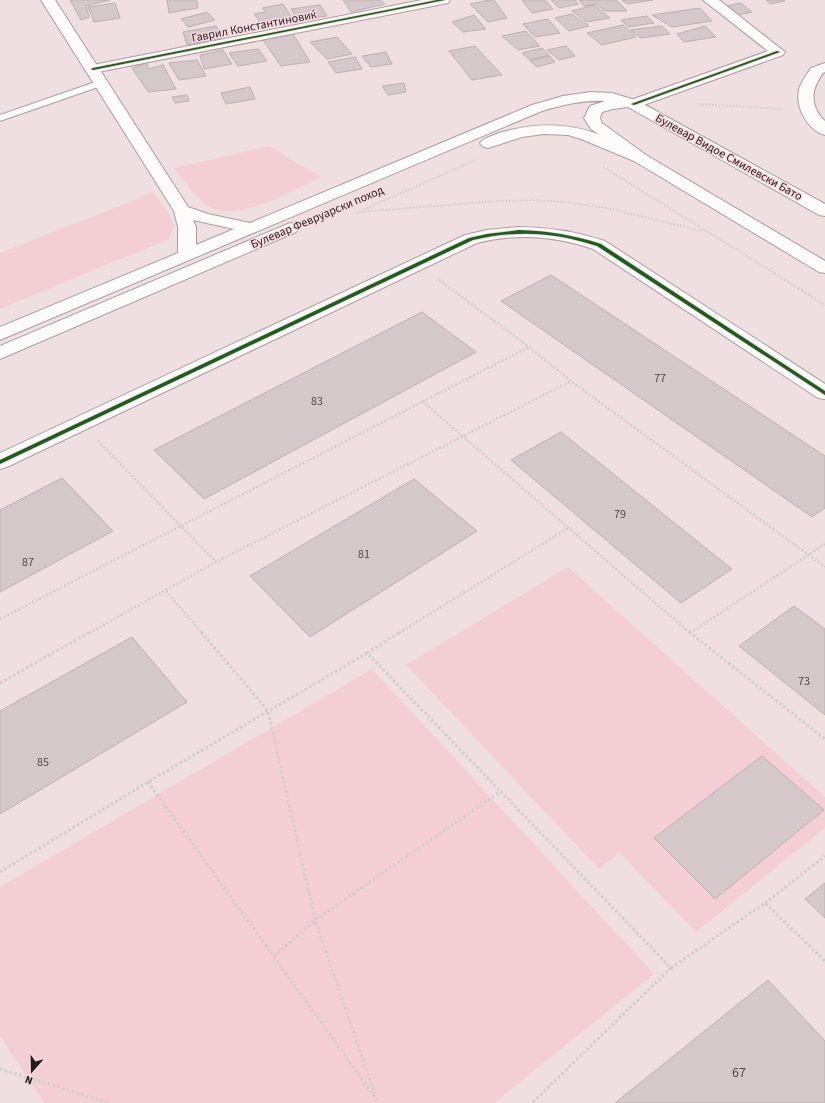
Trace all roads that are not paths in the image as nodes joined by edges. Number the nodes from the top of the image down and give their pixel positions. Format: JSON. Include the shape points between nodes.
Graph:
{"nodes":[{"id":1,"x":48,"y":0,"type":"edge"},
{"id":2,"x":443,"y":0,"type":"edge"},
{"id":3,"x":710,"y":0,"type":"edge"},
{"id":4,"x":93,"y":69,"type":"junction"},
{"id":5,"x":820,"y":69,"type":"edge"},
{"id":6,"x":101,"y":83,"type":"junction"},
{"id":7,"x":633,"y":104,"type":"junction"},
{"id":8,"x":0,"y":118,"type":"edge"},
{"id":9,"x":825,"y":130,"type":"edge"},
{"id":10,"x":640,"y":158,"type":"junction"},
{"id":11,"x":182,"y":211,"type":"junction"},
{"id":12,"x":825,"y":211,"type":"edge"},
{"id":13,"x":251,"y":228,"type":"junction"},
{"id":14,"x":187,"y":254,"type":"junction"},
{"id":15,"x":825,"y":268,"type":"edge"},
{"id":16,"x":0,"y":334,"type":"edge"},
{"id":17,"x":0,"y":353,"type":"edge"},
{"id":18,"x":825,"y":393,"type":"edge"},
{"id":19,"x":0,"y":462,"type":"edge"}],
"edges":[{"from":1,"to":4,"type":"street"},
{"from":2,"to":4,"type":"street","name":"Гаврил Константиновиќ"},
{"from":3,"to":7,"type":"street","via":[[778,52]]},
{"from":4,"to":6,"type":"street"},
{"from":5,"to":9,"type":"street","via":[[806,90],[807,105],[810,115]]},
{"from":6,"to":8,"type":"lane"},
{"from":6,"to":11,"type":"street"},
{"from":7,"to":10,"type":"street","via":[[612,104],[595,109],[592,118],[596,126]]},
{"from":7,"to":12,"type":"street","name":"Булевар Видое Смилевски Бато"},
{"from":7,"to":13,"type":"street","name":"Булевар Февруарски поход","via":[[609,97],[587,97],[562,100],[537,108]]},
{"from":10,"to":15,"type":"street"},
{"from":10,"to":17,"type":"street","name":"Булевар Февруарски поход","via":[[568,130],[523,131],[504,136]]},
{"from":11,"to":13,"type":"street"},
{"from":11,"to":14,"type":"street","via":[[187,227]]},
{"from":13,"to":14,"type":"street","name":"Булевар Февруарски поход"},
{"from":14,"to":16,"type":"street","name":"Булевар Февруарски поход"},
{"from":18,"to":19,"type":"street","via":[[599,245],[562,234],[526,231],[488,234],[471,239]]}]}
